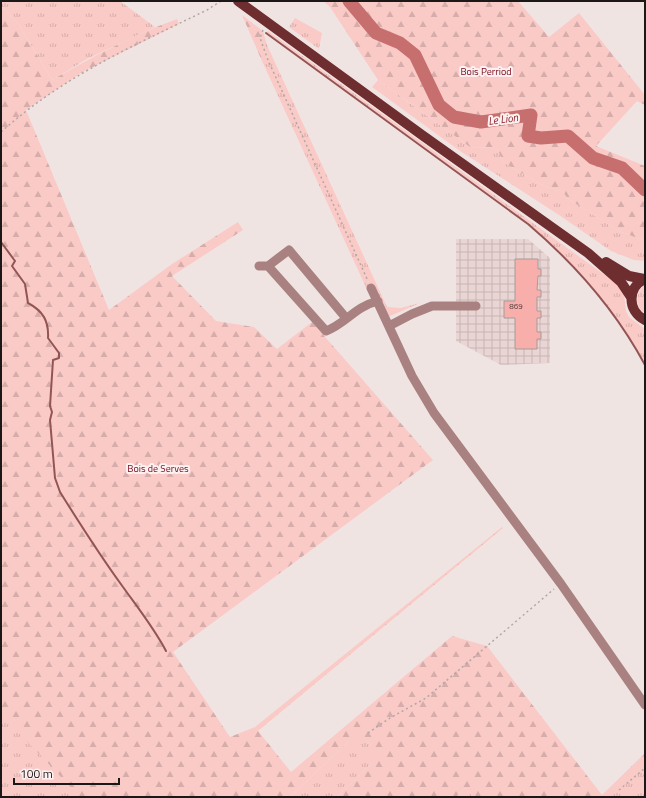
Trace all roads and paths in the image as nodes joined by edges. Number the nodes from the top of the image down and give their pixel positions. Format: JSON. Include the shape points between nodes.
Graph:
{"nodes":[{"id":1,"x":220,"y":1,"type":"edge"},
{"id":2,"x":238,"y":1,"type":"edge"},
{"id":3,"x":265,"y":21,"type":"junction"},
{"id":4,"x":1,"y":132,"type":"edge"},
{"id":5,"x":588,"y":253,"type":"junction"},
{"id":6,"x":644,"y":279,"type":"edge"},
{"id":7,"x":372,"y":288,"type":"joint"},
{"id":8,"x":631,"y":297,"type":"junction"},
{"id":9,"x":378,"y":301,"type":"junction"},
{"id":10,"x":476,"y":306,"type":"dead end"},
{"id":11,"x":346,"y":318,"type":"junction"},
{"id":12,"x":645,"y":320,"type":"edge"},
{"id":13,"x":389,"y":326,"type":"junction"},
{"id":14,"x":561,"y":584,"type":"junction"},
{"id":15,"x":645,"y":705,"type":"edge"},
{"id":16,"x":368,"y":733,"type":"dead end"},
{"id":17,"x":645,"y":768,"type":"edge"},
{"id":18,"x":619,"y":790,"type":"dead end"}],
"edges":[{"from":1,"to":4,"type":"path","via":[[207,10],[80,73],[35,103]]},
{"from":2,"to":3,"type":"main road"},
{"from":3,"to":5,"type":"main road"},
{"from":3,"to":7,"type":"path","via":[[260,38],[268,60]]},
{"from":5,"to":6,"type":"main road","via":[[628,276]]},
{"from":5,"to":8,"type":"main road","via":[[621,282]]},
{"from":6,"to":8,"type":"main road","via":[[634,288]]},
{"from":7,"to":9,"type":"lane"},
{"from":8,"to":12,"type":"main road","via":[[634,310]]},
{"from":9,"to":11,"type":"lane","via":[[365,304]]},
{"from":9,"to":13,"type":"lane"},
{"from":10,"to":13,"type":"lane","via":[[432,306]]},
{"from":11,"to":11,"type":"lane","via":[[289,250],[264,266],[326,331],[335,328]]},
{"from":13,"to":14,"type":"lane","via":[[412,376],[434,413]]},
{"from":14,"to":15,"type":"lane"},
{"from":14,"to":16,"type":"path","via":[[426,698]]},
{"from":17,"to":18,"type":"path"}]}
